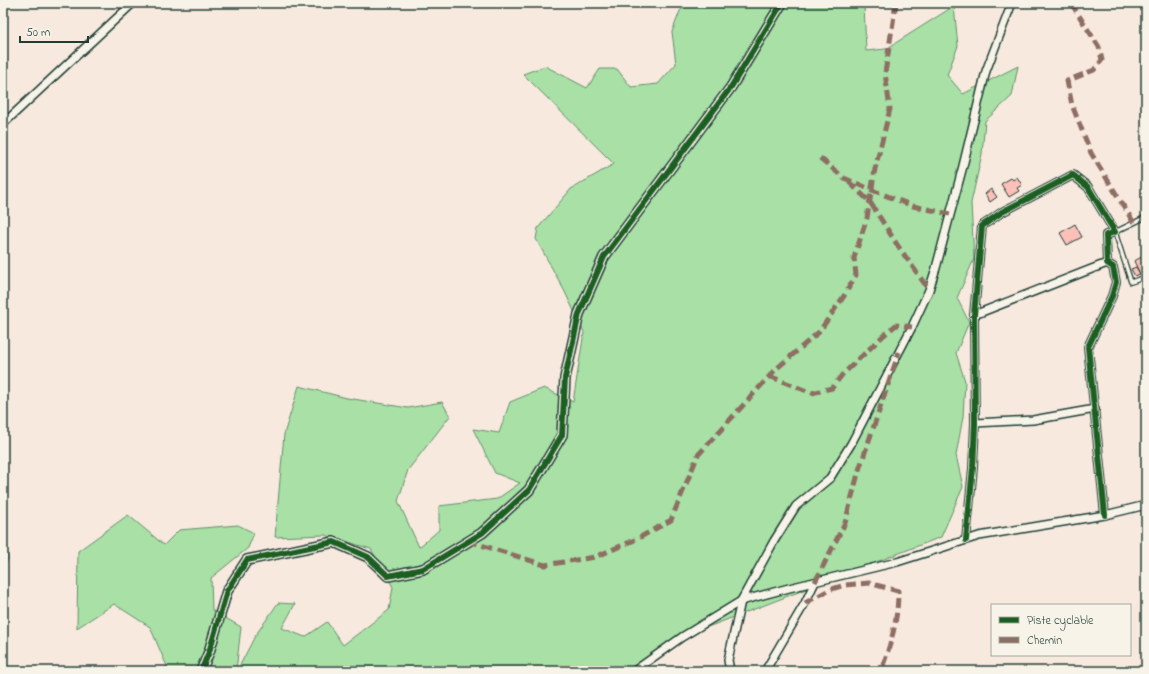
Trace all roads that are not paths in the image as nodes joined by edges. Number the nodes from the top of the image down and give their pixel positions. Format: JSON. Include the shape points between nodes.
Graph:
{"nodes":[{"id":1,"x":133,"y":3,"type":"edge"},
{"id":2,"x":782,"y":3,"type":"edge"},
{"id":3,"x":1012,"y":3,"type":"edge"},
{"id":4,"x":3,"y":124,"type":"edge"},
{"id":5,"x":1146,"y":217,"type":"edge"},
{"id":6,"x":1115,"y":232,"type":"junction"},
{"id":7,"x":1106,"y":263,"type":"junction"},
{"id":8,"x":1146,"y":277,"type":"edge"},
{"id":9,"x":974,"y":315,"type":"junction"},
{"id":10,"x":1095,"y":409,"type":"junction"},
{"id":11,"x":975,"y":423,"type":"junction"},
{"id":12,"x":1146,"y":505,"type":"edge"},
{"id":13,"x":1105,"y":515,"type":"junction"},
{"id":14,"x":966,"y":540,"type":"junction"},
{"id":15,"x":815,"y":582,"type":"junction"},
{"id":16,"x":741,"y":601,"type":"junction"},
{"id":17,"x":201,"y":671,"type":"edge"},
{"id":18,"x":634,"y":671,"type":"edge"},
{"id":19,"x":730,"y":671,"type":"edge"},
{"id":20,"x":765,"y":671,"type":"edge"}],
"edges":[{"from":1,"to":4,"type":"street"},
{"from":2,"to":17,"type":"street","via":[[731,87],[604,257],[579,314],[565,378],[562,435],[529,490],[482,533],[423,569],[388,576],[368,557],[334,542],[247,560],[227,591],[210,652]]},
{"from":3,"to":16,"type":"street","via":[[986,71],[936,268],[924,302],[851,444],[830,478],[796,506]]},
{"from":5,"to":6,"type":"lane"},
{"from":6,"to":7,"type":"street","via":[[1106,235]]},
{"from":6,"to":8,"type":"lane","via":[[1131,282]]},
{"from":6,"to":9,"type":"street","via":[[1088,187],[1073,176],[1002,212],[982,226]]},
{"from":7,"to":9,"type":"street"},
{"from":7,"to":10,"type":"street","via":[[1113,267],[1116,282],[1088,347]]},
{"from":9,"to":11,"type":"street"},
{"from":10,"to":11,"type":"street","via":[[1033,420]]},
{"from":10,"to":13,"type":"street"},
{"from":11,"to":14,"type":"street"},
{"from":12,"to":13,"type":"street"},
{"from":13,"to":14,"type":"street"},
{"from":14,"to":15,"type":"street","via":[[897,562]]},
{"from":15,"to":16,"type":"street"},
{"from":15,"to":20,"type":"street"},
{"from":16,"to":18,"type":"street","via":[[682,637]]},
{"from":16,"to":19,"type":"street","via":[[728,660]]}]}
